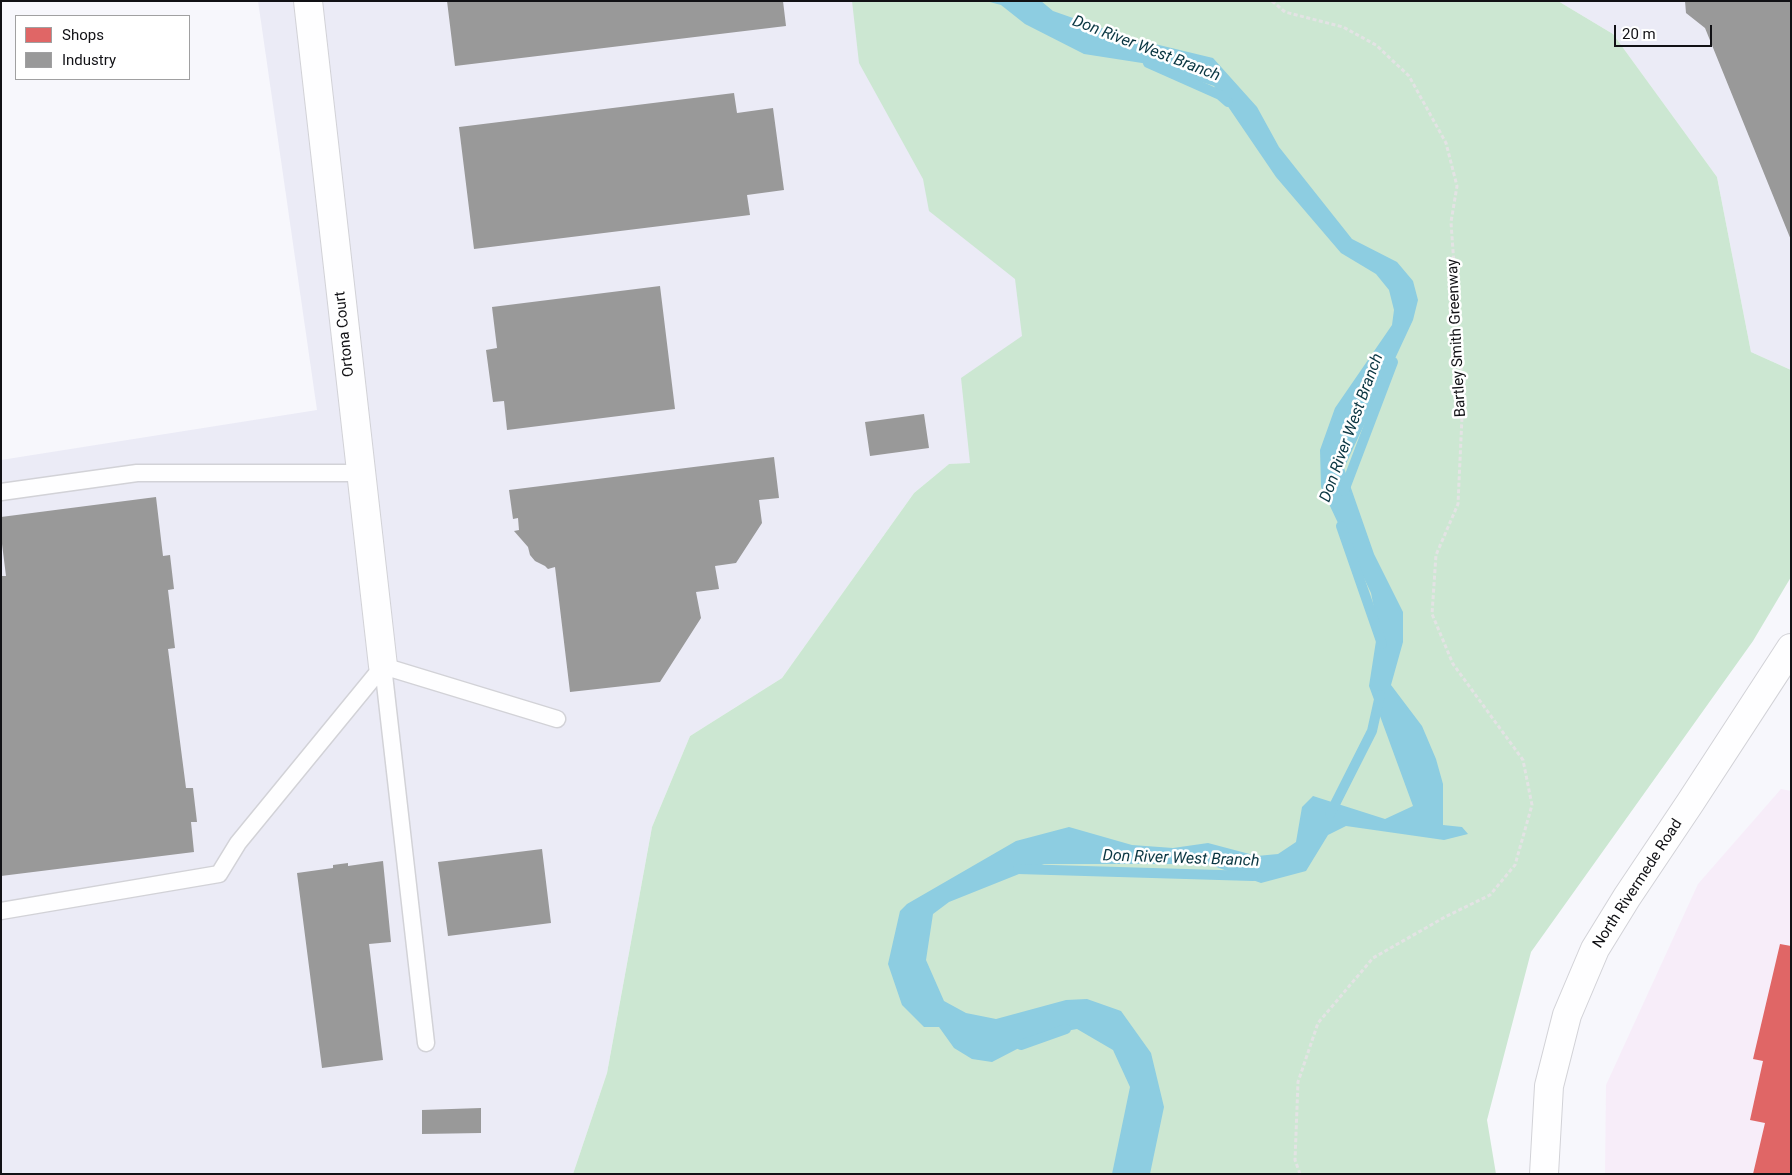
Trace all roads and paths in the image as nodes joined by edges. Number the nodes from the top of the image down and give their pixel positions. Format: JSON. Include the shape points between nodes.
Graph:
{"nodes":[{"id":1,"x":308,"y":1,"type":"edge"},
{"id":2,"x":1272,"y":1,"type":"edge"},
{"id":3,"x":361,"y":474,"type":"junction"},
{"id":4,"x":1,"y":492,"type":"edge"},
{"id":5,"x":1791,"y":648,"type":"edge"},
{"id":6,"x":382,"y":666,"type":"junction"},
{"id":7,"x":557,"y":720,"type":"dead end"},
{"id":8,"x":1,"y":911,"type":"edge"},
{"id":9,"x":426,"y":1043,"type":"dead end"},
{"id":10,"x":1300,"y":1174,"type":"edge"},
{"id":11,"x":1544,"y":1174,"type":"edge"}],
"edges":[{"from":1,"to":3,"type":"street","name":"Ortona Court"},
{"from":2,"to":10,"type":"path","name":"Bartley Smith Greenway","via":[[1285,12],[1343,27],[1376,45],[1410,76],[1446,143],[1457,186],[1451,222],[1463,394],[1458,504],[1436,555],[1432,614],[1453,664],[1523,760],[1532,805],[1514,865],[1490,895],[1373,958],[1318,1023],[1298,1082],[1295,1160]]},
{"from":3,"to":4,"type":"lane","via":[[137,473]]},
{"from":3,"to":6,"type":"street","name":"Ortona Court"},
{"from":5,"to":11,"type":"street","name":"North Rivermede Road","via":[[1595,948],[1568,1015],[1549,1086]]},
{"from":6,"to":7,"type":"lane"},
{"from":6,"to":8,"type":"lane","via":[[238,843],[219,874]]},
{"from":6,"to":9,"type":"lane"}]}
